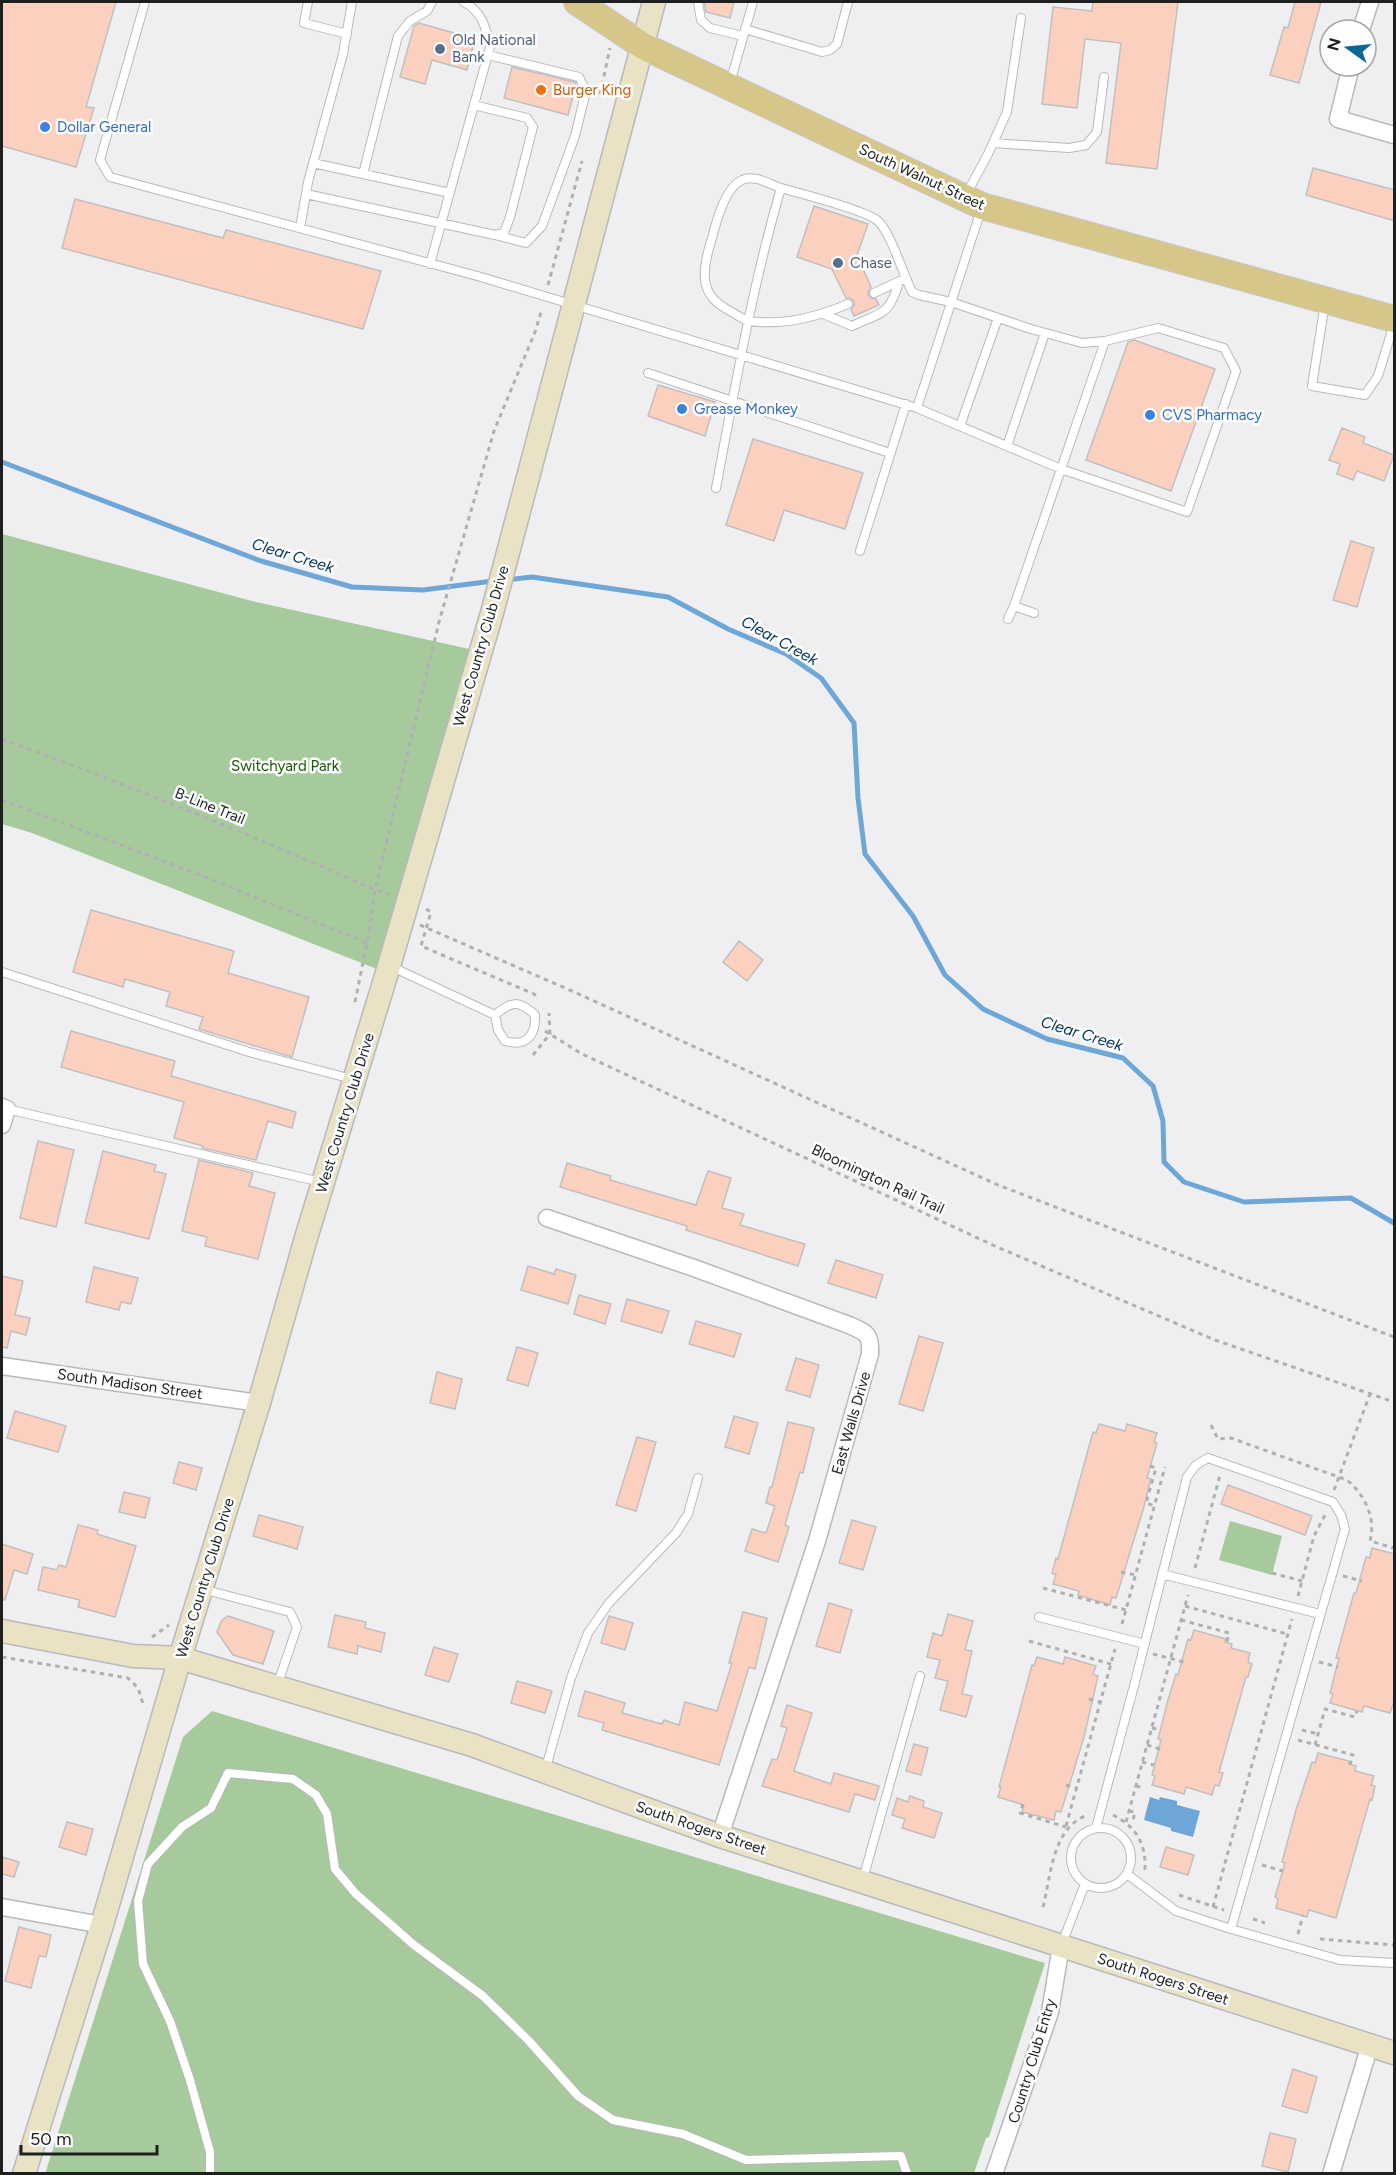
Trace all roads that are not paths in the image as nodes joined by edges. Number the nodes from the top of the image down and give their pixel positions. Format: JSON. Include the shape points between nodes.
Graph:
{"nodes":[{"id":1,"x":145,"y":2,"type":"edge"},
{"id":2,"x":308,"y":2,"type":"edge"},
{"id":3,"x":352,"y":2,"type":"edge"},
{"id":4,"x":432,"y":2,"type":"edge"},
{"id":5,"x":464,"y":2,"type":"edge"},
{"id":6,"x":578,"y":2,"type":"edge"},
{"id":7,"x":654,"y":2,"type":"edge"},
{"id":8,"x":698,"y":2,"type":"edge"},
{"id":9,"x":753,"y":2,"type":"edge"},
{"id":10,"x":848,"y":2,"type":"edge"},
{"id":11,"x":1370,"y":2,"type":"edge"},
{"id":12,"x":1021,"y":18,"type":"dead end"},
{"id":13,"x":1365,"y":18,"type":"edge"},
{"id":14,"x":744,"y":32,"type":"junction"},
{"id":15,"x":347,"y":33,"type":"junction"},
{"id":16,"x":643,"y":46,"type":"junction"},
{"id":17,"x":488,"y":54,"type":"junction"},
{"id":18,"x":1104,"y":77,"type":"dead end"},
{"id":19,"x":1348,"y":78,"type":"edge"},
{"id":20,"x":729,"y":86,"type":"junction"},
{"id":21,"x":474,"y":105,"type":"junction"},
{"id":22,"x":1395,"y":135,"type":"edge"},
{"id":23,"x":993,"y":143,"type":"junction"},
{"id":24,"x":313,"y":163,"type":"junction"},
{"id":25,"x":363,"y":174,"type":"junction"},
{"id":26,"x":781,"y":188,"type":"junction"},
{"id":27,"x":450,"y":193,"type":"junction"},
{"id":28,"x":306,"y":194,"type":"junction"},
{"id":29,"x":973,"y":202,"type":"junction"},
{"id":30,"x":442,"y":223,"type":"junction"},
{"id":31,"x":300,"y":228,"type":"junction"},
{"id":32,"x":495,"y":235,"type":"junction"},
{"id":33,"x":430,"y":264,"type":"junction"},
{"id":34,"x":902,"y":281,"type":"junction"},
{"id":35,"x":874,"y":293,"type":"dead end"},
{"id":36,"x":1326,"y":301,"type":"junction"},
{"id":37,"x":951,"y":302,"type":"junction"},
{"id":38,"x":848,"y":304,"type":"dead end"},
{"id":39,"x":574,"y":307,"type":"junction"},
{"id":40,"x":823,"y":314,"type":"junction"},
{"id":41,"x":998,"y":318,"type":"junction"},
{"id":42,"x":748,"y":321,"type":"junction"},
{"id":43,"x":1395,"y":322,"type":"edge"},
{"id":44,"x":1045,"y":333,"type":"junction"},
{"id":45,"x":1105,"y":341,"type":"junction"},
{"id":46,"x":740,"y":356,"type":"junction"},
{"id":47,"x":648,"y":373,"type":"dead end"},
{"id":48,"x":732,"y":401,"type":"junction"},
{"id":49,"x":906,"y":404,"type":"junction"},
{"id":50,"x":917,"y":408,"type":"junction"},
{"id":51,"x":960,"y":426,"type":"junction"},
{"id":52,"x":1007,"y":446,"type":"junction"},
{"id":53,"x":890,"y":453,"type":"junction"},
{"id":54,"x":1061,"y":469,"type":"junction"},
{"id":55,"x":716,"y":488,"type":"dead end"},
{"id":56,"x":860,"y":551,"type":"dead end"},
{"id":57,"x":1014,"y":606,"type":"junction"},
{"id":58,"x":1035,"y":613,"type":"dead end"},
{"id":59,"x":1008,"y":619,"type":"dead end"},
{"id":60,"x":389,"y":966,"type":"junction"},
{"id":61,"x":2,"y":972,"type":"edge"},
{"id":62,"x":495,"y":1015,"type":"junction"},
{"id":63,"x":356,"y":1079,"type":"junction"},
{"id":64,"x":3,"y":1114,"type":"edge"},
{"id":65,"x":324,"y":1182,"type":"junction"},
{"id":66,"x":547,"y":1218,"type":"dead end"},
{"id":67,"x":2,"y":1366,"type":"edge"},
{"id":68,"x":259,"y":1403,"type":"junction"},
{"id":69,"x":698,"y":1478,"type":"dead end"},
{"id":70,"x":1162,"y":1574,"type":"junction"},
{"id":71,"x":201,"y":1589,"type":"junction"},
{"id":72,"x":1320,"y":1614,"type":"junction"},
{"id":73,"x":1040,"y":1617,"type":"dead end"},
{"id":74,"x":2,"y":1631,"type":"edge"},
{"id":75,"x":1145,"y":1644,"type":"junction"},
{"id":76,"x":180,"y":1658,"type":"junction"},
{"id":77,"x":920,"y":1676,"type":"dead end"},
{"id":78,"x":277,"y":1687,"type":"junction"},
{"id":79,"x":545,"y":1772,"type":"junction"},
{"id":80,"x":1096,"y":1828,"type":"junction"},
{"id":81,"x":720,"y":1836,"type":"junction"},
{"id":82,"x":1126,"y":1874,"type":"junction"},
{"id":83,"x":862,"y":1883,"type":"junction"},
{"id":84,"x":1085,"y":1884,"type":"junction"},
{"id":85,"x":2,"y":1907,"type":"edge"},
{"id":86,"x":102,"y":1925,"type":"junction"},
{"id":87,"x":1231,"y":1929,"type":"junction"},
{"id":88,"x":1061,"y":1946,"type":"junction"},
{"id":89,"x":1395,"y":1963,"type":"edge"},
{"id":90,"x":1370,"y":2045,"type":"junction"},
{"id":91,"x":1395,"y":2053,"type":"edge"},
{"id":92,"x":24,"y":2174,"type":"edge"},
{"id":93,"x":210,"y":2174,"type":"edge"},
{"id":94,"x":907,"y":2174,"type":"edge"},
{"id":95,"x":994,"y":2174,"type":"edge"},
{"id":96,"x":1331,"y":2174,"type":"edge"}],
"edges":[{"from":1,"to":31,"type":"lane","via":[[100,160],[110,177]]},
{"from":2,"to":15,"type":"lane","via":[[304,23]]},
{"from":3,"to":15,"type":"lane"},
{"from":4,"to":25,"type":"lane","via":[[398,36]]},
{"from":5,"to":17,"type":"lane","via":[[475,8],[485,24]]},
{"from":6,"to":16,"type":"main road","name":"South Walnut Street"},
{"from":7,"to":16,"type":"main road","name":"West Country Club Drive"},
{"from":8,"to":14,"type":"lane","via":[[701,20],[710,28]]},
{"from":9,"to":14,"type":"lane"},
{"from":10,"to":14,"type":"lane","via":[[837,44],[830,50],[822,52]]},
{"from":11,"to":13,"type":"street"},
{"from":12,"to":23,"type":"lane","via":[[1007,112]]},
{"from":14,"to":20,"type":"lane"},
{"from":15,"to":24,"type":"lane"},
{"from":16,"to":20,"type":"main road","name":"South Walnut Street"},
{"from":16,"to":39,"type":"main road","name":"West Country Club Drive"},
{"from":17,"to":21,"type":"lane"},
{"from":17,"to":32,"type":"lane","via":[[579,77],[586,91],[575,136],[542,226],[526,243]]},
{"from":18,"to":23,"type":"lane","via":[[1097,132],[1086,144],[1070,148]]},
{"from":19,"to":22,"type":"street","via":[[1338,119]]},
{"from":20,"to":29,"type":"main road","name":"South Walnut Street"},
{"from":21,"to":27,"type":"lane"},
{"from":21,"to":32,"type":"lane","via":[[527,118],[533,127],[510,218],[504,233]]},
{"from":23,"to":29,"type":"lane"},
{"from":24,"to":25,"type":"lane"},
{"from":24,"to":28,"type":"lane"},
{"from":25,"to":27,"type":"lane"},
{"from":26,"to":34,"type":"lane","via":[[877,220],[886,233]]},
{"from":26,"to":42,"type":"lane"},
{"from":26,"to":42,"type":"lane","via":[[757,179],[739,180],[718,216],[704,271],[711,297]]},
{"from":27,"to":30,"type":"lane"},
{"from":28,"to":30,"type":"lane"},
{"from":28,"to":31,"type":"lane"},
{"from":29,"to":36,"type":"main road","name":"South Walnut Street"},
{"from":29,"to":37,"type":"lane"},
{"from":30,"to":32,"type":"lane"},
{"from":30,"to":33,"type":"lane"},
{"from":31,"to":33,"type":"lane"},
{"from":33,"to":39,"type":"lane"},
{"from":34,"to":35,"type":"lane"},
{"from":34,"to":37,"type":"lane","via":[[912,292]]},
{"from":34,"to":40,"type":"lane","via":[[887,310],[852,327]]},
{"from":36,"to":43,"type":"main road","name":"South Walnut Street"},
{"from":36,"to":43,"type":"lane","via":[[1312,386],[1365,395],[1378,376]]},
{"from":37,"to":41,"type":"lane"},
{"from":37,"to":50,"type":"lane"},
{"from":38,"to":40,"type":"lane"},
{"from":39,"to":46,"type":"lane"},
{"from":39,"to":60,"type":"main road","name":"West Country Club Drive","via":[[492,613]]},
{"from":40,"to":42,"type":"lane","via":[[797,321]]},
{"from":41,"to":44,"type":"lane"},
{"from":41,"to":51,"type":"lane"},
{"from":42,"to":46,"type":"lane"},
{"from":44,"to":45,"type":"lane","via":[[1082,343]]},
{"from":44,"to":52,"type":"lane"},
{"from":45,"to":54,"type":"lane"},
{"from":45,"to":54,"type":"lane","via":[[1158,328],[1224,348],[1236,371],[1187,512]]},
{"from":46,"to":48,"type":"lane"},
{"from":46,"to":49,"type":"lane"},
{"from":47,"to":48,"type":"lane"},
{"from":48,"to":53,"type":"lane"},
{"from":48,"to":55,"type":"lane"},
{"from":49,"to":50,"type":"lane"},
{"from":49,"to":53,"type":"lane"},
{"from":50,"to":51,"type":"lane"},
{"from":51,"to":52,"type":"lane"},
{"from":52,"to":54,"type":"lane"},
{"from":53,"to":56,"type":"lane"},
{"from":54,"to":57,"type":"lane"},
{"from":57,"to":58,"type":"lane"},
{"from":57,"to":59,"type":"lane"},
{"from":60,"to":62,"type":"lane"},
{"from":60,"to":63,"type":"main road","name":"West Country Club Drive"},
{"from":61,"to":63,"type":"lane","via":[[249,1052]]},
{"from":62,"to":62,"type":"lane","via":[[515,1003],[535,1015],[536,1027],[528,1040],[517,1044],[505,1041]]},
{"from":63,"to":65,"type":"main road","name":"West Country Club Drive"},
{"from":64,"to":65,"type":"lane"},
{"from":65,"to":68,"type":"main road","name":"West Country Club Drive"},
{"from":66,"to":81,"type":"street","name":"East Walls Drive","via":[[849,1325],[868,1335],[871,1341],[817,1541]]},
{"from":67,"to":68,"type":"street","name":"South Madison Street"},
{"from":68,"to":71,"type":"main road","name":"West Country Club Drive"},
{"from":69,"to":79,"type":"lane","via":[[688,1514],[676,1533],[609,1603],[588,1633]]},
{"from":70,"to":72,"type":"lane"},
{"from":70,"to":72,"type":"lane","via":[[1187,1477],[1208,1458],[1333,1502],[1345,1529]]},
{"from":70,"to":75,"type":"lane"},
{"from":71,"to":76,"type":"main road","name":"West Country Club Drive"},
{"from":71,"to":78,"type":"lane","via":[[290,1612],[297,1627]]},
{"from":72,"to":87,"type":"lane"},
{"from":73,"to":75,"type":"lane"},
{"from":74,"to":76,"type":"main road","name":"South Rogers Street","via":[[133,1656]]},
{"from":75,"to":80,"type":"lane"},
{"from":76,"to":78,"type":"main road","name":"South Rogers Street"},
{"from":76,"to":86,"type":"main road","name":"West Country Club Drive"},
{"from":77,"to":83,"type":"lane"},
{"from":78,"to":79,"type":"main road","name":"South Rogers Street","via":[[472,1745]]},
{"from":79,"to":81,"type":"main road","name":"South Rogers Street"},
{"from":80,"to":82,"type":"lane","via":[[1107,1828],[1124,1838],[1131,1856]]},
{"from":80,"to":84,"type":"lane","via":[[1078,1838],[1070,1857],[1072,1868]]},
{"from":81,"to":83,"type":"main road","name":"South Rogers Street"},
{"from":82,"to":84,"type":"lane","via":[[1112,1886]]},
{"from":82,"to":87,"type":"lane","via":[[1176,1911]]},
{"from":83,"to":88,"type":"main road","name":"South Rogers Street"},
{"from":84,"to":88,"type":"lane"},
{"from":85,"to":86,"type":"street"},
{"from":86,"to":92,"type":"main road","name":"West Country Club Drive"},
{"from":87,"to":89,"type":"lane","via":[[1340,1960]]},
{"from":88,"to":90,"type":"main road","name":"South Rogers Street"},
{"from":88,"to":95,"type":"street","name":"Country Club Entry","via":[[1050,2012]]},
{"from":90,"to":91,"type":"main road","name":"South Rogers Street"},
{"from":90,"to":96,"type":"street"},
{"from":93,"to":94,"type":"lane","via":[[210,2152],[190,2080],[170,2020],[143,1964],[138,1901],[148,1864],[182,1827],[211,1808],[228,1773],[293,1779],[316,1795],[327,1814],[335,1869],[356,1894],[414,1945],[483,1996],[578,2096],[613,2120],[683,2133],[746,2160],[901,2156]]}]}
